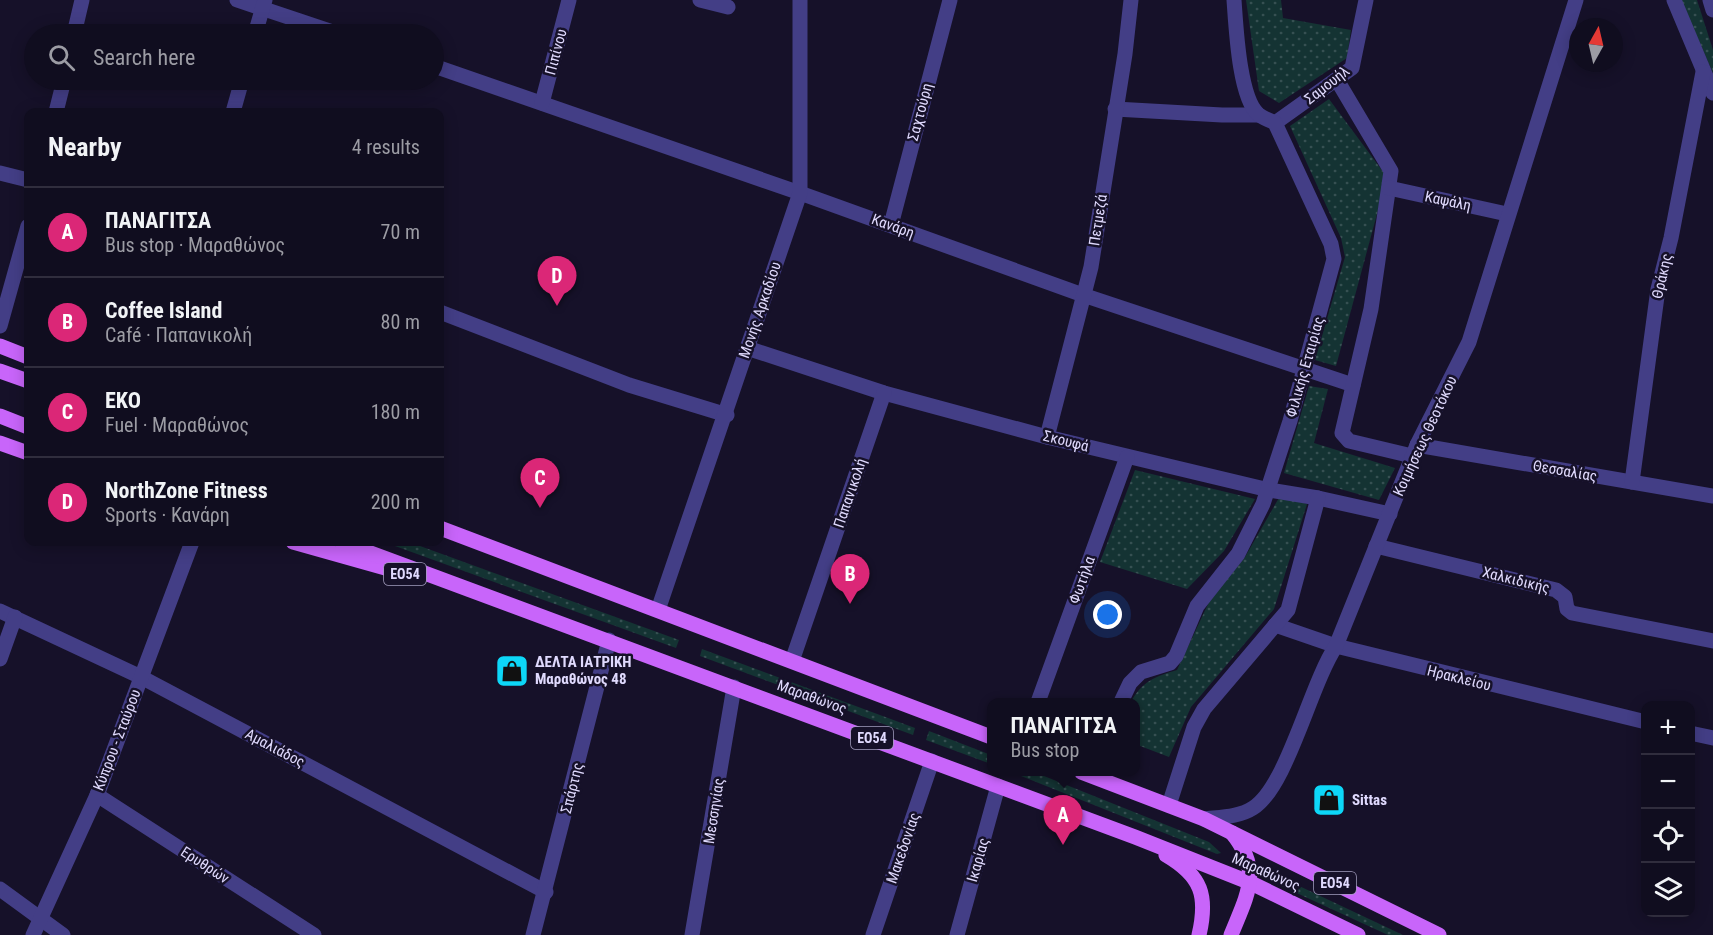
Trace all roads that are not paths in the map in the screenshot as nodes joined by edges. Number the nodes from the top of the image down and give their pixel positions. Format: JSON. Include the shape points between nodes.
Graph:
{"nodes":[{"id":1,"x":82,"y":0,"type":"edge"},
{"id":2,"x":237,"y":0,"type":"edge"},
{"id":3,"x":569,"y":0,"type":"edge"},
{"id":4,"x":700,"y":0,"type":"edge"},
{"id":5,"x":800,"y":0,"type":"edge"},
{"id":6,"x":950,"y":0,"type":"edge"},
{"id":7,"x":1131,"y":0,"type":"edge"},
{"id":8,"x":1234,"y":0,"type":"edge"},
{"id":9,"x":1366,"y":0,"type":"edge"},
{"id":10,"x":1576,"y":0,"type":"edge"},
{"id":11,"x":1674,"y":0,"type":"edge"},
{"id":12,"x":1710,"y":0,"type":"edge"},
{"id":13,"x":264,"y":4,"type":"edge"},
{"id":14,"x":728,"y":7,"type":"dead end"},
{"id":15,"x":1713,"y":10,"type":"edge"},
{"id":16,"x":76,"y":24,"type":"edge"},
{"id":17,"x":258,"y":24,"type":"edge"},
{"id":18,"x":314,"y":24,"type":"edge"},
{"id":19,"x":444,"y":69,"type":"edge"},
{"id":20,"x":1703,"y":72,"type":"junction"},
{"id":21,"x":1337,"y":80,"type":"junction"},
{"id":22,"x":62,"y":90,"type":"edge"},
{"id":23,"x":239,"y":90,"type":"edge"},
{"id":24,"x":1713,"y":93,"type":"edge"},
{"id":25,"x":542,"y":103,"type":"junction"},
{"id":26,"x":57,"y":108,"type":"edge"},
{"id":27,"x":234,"y":108,"type":"edge"},
{"id":28,"x":1115,"y":109,"type":"junction"},
{"id":29,"x":1259,"y":115,"type":"junction"},
{"id":30,"x":1275,"y":123,"type":"junction"},
{"id":31,"x":0,"y":173,"type":"edge"},
{"id":32,"x":24,"y":179,"type":"edge"},
{"id":33,"x":1389,"y":188,"type":"junction"},
{"id":34,"x":800,"y":193,"type":"junction"},
{"id":35,"x":1507,"y":214,"type":"junction"},
{"id":36,"x":891,"y":225,"type":"junction"},
{"id":37,"x":24,"y":240,"type":"edge"},
{"id":38,"x":1083,"y":295,"type":"junction"},
{"id":39,"x":444,"y":314,"type":"edge"},
{"id":40,"x":0,"y":326,"type":"edge"},
{"id":41,"x":0,"y":346,"type":"edge"},
{"id":42,"x":747,"y":348,"type":"junction"},
{"id":43,"x":24,"y":355,"type":"edge"},
{"id":44,"x":1304,"y":370,"type":"junction"},
{"id":45,"x":0,"y":371,"type":"edge"},
{"id":46,"x":24,"y":380,"type":"edge"},
{"id":47,"x":1353,"y":385,"type":"junction"},
{"id":48,"x":884,"y":393,"type":"junction"},
{"id":49,"x":727,"y":414,"type":"junction"},
{"id":50,"x":0,"y":416,"type":"edge"},
{"id":51,"x":24,"y":425,"type":"edge"},
{"id":52,"x":1047,"y":436,"type":"junction"},
{"id":53,"x":0,"y":443,"type":"edge"},
{"id":54,"x":1415,"y":451,"type":"junction"},
{"id":55,"x":24,"y":452,"type":"edge"},
{"id":56,"x":1127,"y":457,"type":"junction"},
{"id":57,"x":1632,"y":482,"type":"junction"},
{"id":58,"x":1269,"y":490,"type":"junction"},
{"id":59,"x":1713,"y":496,"type":"edge"},
{"id":60,"x":1318,"y":498,"type":"junction"},
{"id":61,"x":1390,"y":514,"type":"junction"},
{"id":62,"x":444,"y":520,"type":"edge"},
{"id":63,"x":444,"y":529,"type":"edge"},
{"id":64,"x":190,"y":546,"type":"edge"},
{"id":65,"x":307,"y":546,"type":"edge"},
{"id":66,"x":352,"y":546,"type":"edge"},
{"id":67,"x":489,"y":546,"type":"junction"},
{"id":68,"x":1376,"y":546,"type":"junction"},
{"id":69,"x":517,"y":606,"type":"junction"},
{"id":70,"x":658,"y":610,"type":"junction"},
{"id":71,"x":0,"y":611,"type":"edge"},
{"id":72,"x":15,"y":617,"type":"junction"},
{"id":73,"x":1275,"y":625,"type":"junction"},
{"id":74,"x":609,"y":640,"type":"junction"},
{"id":75,"x":1713,"y":641,"type":"edge"},
{"id":76,"x":1336,"y":646,"type":"junction"},
{"id":77,"x":0,"y":659,"type":"edge"},
{"id":78,"x":792,"y":662,"type":"junction"},
{"id":79,"x":141,"y":677,"type":"junction"},
{"id":80,"x":734,"y":687,"type":"junction"},
{"id":81,"x":1039,"y":698,"type":"edge"},
{"id":82,"x":1122,"y":698,"type":"edge"},
{"id":83,"x":1641,"y":721,"type":"edge"},
{"id":84,"x":1695,"y":734,"type":"edge"},
{"id":85,"x":987,"y":735,"type":"edge"},
{"id":86,"x":1713,"y":738,"type":"edge"},
{"id":87,"x":932,"y":761,"type":"junction"},
{"id":88,"x":1097,"y":776,"type":"edge"},
{"id":89,"x":998,"y":786,"type":"junction"},
{"id":90,"x":97,"y":795,"type":"junction"},
{"id":91,"x":1169,"y":805,"type":"junction"},
{"id":92,"x":1204,"y":819,"type":"junction"},
{"id":93,"x":1230,"y":831,"type":"junction"},
{"id":94,"x":1135,"y":837,"type":"junction"},
{"id":95,"x":1251,"y":883,"type":"junction"},
{"id":96,"x":0,"y":889,"type":"edge"},
{"id":97,"x":546,"y":892,"type":"junction"},
{"id":98,"x":42,"y":921,"type":"junction"},
{"id":99,"x":308,"y":933,"type":"edge"},
{"id":100,"x":1199,"y":934,"type":"edge"},
{"id":101,"x":33,"y":935,"type":"edge"},
{"id":102,"x":63,"y":935,"type":"edge"},
{"id":103,"x":533,"y":935,"type":"edge"},
{"id":104,"x":692,"y":935,"type":"edge"},
{"id":105,"x":873,"y":935,"type":"edge"},
{"id":106,"x":957,"y":935,"type":"edge"},
{"id":107,"x":1232,"y":935,"type":"edge"},
{"id":108,"x":1359,"y":935,"type":"edge"},
{"id":109,"x":1439,"y":935,"type":"edge"}],
"edges":[{"from":1,"to":16,"type":"street"},
{"from":2,"to":13,"type":"street"},
{"from":3,"to":25,"type":"street","name":"Πιπίνου"},
{"from":4,"to":14,"type":"street"},
{"from":5,"to":34,"type":"street","name":"Μονής Αρκαδίου"},
{"from":6,"to":36,"type":"street","name":"Σαχτούρη"},
{"from":7,"to":28,"type":"street","name":"Πετμεζά"},
{"from":8,"to":29,"type":"street","via":[[1243,75]]},
{"from":9,"to":21,"type":"street","name":"Σαμουήλ","via":[[1352,68]]},
{"from":10,"to":35,"type":"street","name":"Κοιμήσεως Θεοτόκου"},
{"from":11,"to":20,"type":"street"},
{"from":12,"to":15,"type":"street"},
{"from":13,"to":17,"type":"street"},
{"from":13,"to":18,"type":"street"},
{"from":19,"to":25,"type":"street","name":"Κανάρη"},
{"from":20,"to":24,"type":"street"},
{"from":20,"to":57,"type":"street","name":"Θράκης","via":[[1658,289]]},
{"from":21,"to":30,"type":"street","name":"Σαμουήλ"},
{"from":21,"to":33,"type":"street","via":[[1391,171]]},
{"from":22,"to":26,"type":"street"},
{"from":23,"to":27,"type":"street"},
{"from":25,"to":34,"type":"street","name":"Κανάρη"},
{"from":28,"to":29,"type":"street"},
{"from":28,"to":38,"type":"street","name":"Πετμεζά","via":[[1091,267]]},
{"from":29,"to":30,"type":"street"},
{"from":30,"to":44,"type":"street","name":"Φιλικής Εταιρίας","via":[[1331,244],[1334,259]]},
{"from":31,"to":32,"type":"street"},
{"from":33,"to":35,"type":"street","name":"Καψάλη"},
{"from":33,"to":47,"type":"street","via":[[1371,309]]},
{"from":34,"to":36,"type":"street","name":"Κανάρη"},
{"from":34,"to":42,"type":"street","name":"Μονής Αρκαδίου"},
{"from":35,"to":54,"type":"street","name":"Κοιμήσεως Θεοτόκου","via":[[1469,342]]},
{"from":36,"to":38,"type":"street","name":"Κανάρη"},
{"from":37,"to":40,"type":"street"},
{"from":38,"to":44,"type":"street","name":"Κανάρη"},
{"from":38,"to":52,"type":"street","name":"Πετμεζά"},
{"from":39,"to":49,"type":"street","via":[[629,385]]},
{"from":41,"to":43,"type":"main road"},
{"from":42,"to":48,"type":"street","name":"Σκουφά"},
{"from":42,"to":49,"type":"street","name":"Μονής Αρκαδίου"},
{"from":44,"to":47,"type":"street","name":"Κανάρη"},
{"from":44,"to":58,"type":"street","name":"Φιλικής Εταιρίας"},
{"from":45,"to":46,"type":"main road"},
{"from":47,"to":54,"type":"street","name":"Θεσσαλίας","via":[[1342,428],[1344,438]]},
{"from":48,"to":52,"type":"street","name":"Σκουφά"},
{"from":48,"to":78,"type":"street","name":"Παπανικολή"},
{"from":49,"to":70,"type":"street","name":"Μονής Αρκαδίου"},
{"from":50,"to":51,"type":"main road"},
{"from":52,"to":56,"type":"street","name":"Σκουφά"},
{"from":53,"to":55,"type":"main road"},
{"from":54,"to":57,"type":"street","name":"Θεσσαλίας"},
{"from":54,"to":61,"type":"street","name":"Κοιμήσεως Θεοτόκου"},
{"from":56,"to":58,"type":"street","name":"Σκουφά"},
{"from":56,"to":81,"type":"street","name":"Φωτήλα"},
{"from":57,"to":59,"type":"street","name":"Θεσσαλίας"},
{"from":58,"to":60,"type":"street","name":"Σκουφά"},
{"from":58,"to":82,"type":"street","name":"Φιλικής Εταιρίας","via":[[1239,554],[1197,606],[1176,656],[1170,663],[1141,672]]},
{"from":60,"to":61,"type":"street","name":"Σκουφά"},
{"from":60,"to":73,"type":"street","via":[[1288,610]]},
{"from":61,"to":68,"type":"street","name":"Κοιμήσεως Θεοτόκου"},
{"from":62,"to":67,"type":"main road","name":"Μαραθώνος"},
{"from":63,"to":67,"type":"main road","name":"Μαραθώνος"},
{"from":64,"to":79,"type":"street","name":"Κύπρου - Σταύρου"},
{"from":65,"to":69,"type":"main road","name":"Μαραθώνος","number":"ΕΟ54"},
{"from":66,"to":69,"type":"main road","name":"Μαραθώνος","number":"ΕΟ54"},
{"from":67,"to":70,"type":"main road","name":"Μαραθώνος"},
{"from":68,"to":75,"type":"street","name":"Χαλκιδικής","via":[[1556,590],[1565,597],[1572,614]]},
{"from":68,"to":76,"type":"street","name":"Κοιμήσεως Θεοτόκου"},
{"from":69,"to":74,"type":"main road","name":"Μαραθώνος","number":"ΕΟ54"},
{"from":70,"to":78,"type":"main road","name":"Μαραθώνος"},
{"from":71,"to":72,"type":"street","name":"Αμαλιάδος"},
{"from":72,"to":77,"type":"street"},
{"from":72,"to":79,"type":"street","name":"Αμαλιάδος"},
{"from":73,"to":76,"type":"street","name":"Ηρακλείου"},
{"from":73,"to":91,"type":"street","via":[[1204,709],[1194,727]]},
{"from":74,"to":80,"type":"main road","name":"Μαραθώνος","number":"ΕΟ54"},
{"from":74,"to":97,"type":"street","name":"Σπάρτης"},
{"from":76,"to":83,"type":"street","name":"Ηρακλείου"},
{"from":76,"to":92,"type":"street","name":"Κοιμήσεως Θεοτόκου","via":[[1322,667],[1283,768],[1267,795],[1254,808],[1238,815]]},
{"from":78,"to":85,"type":"main road","name":"Μαραθώνος"},
{"from":79,"to":90,"type":"street","name":"Κύπρου - Σταύρου"},
{"from":79,"to":97,"type":"street","name":"Αμαλιάδος"},
{"from":80,"to":87,"type":"main road","name":"Μαραθώνος","number":"ΕΟ54"},
{"from":80,"to":104,"type":"street","name":"Μεσσηνίας"},
{"from":84,"to":86,"type":"street"},
{"from":87,"to":89,"type":"main road","name":"Μαραθώνος","number":"ΕΟ54"},
{"from":87,"to":105,"type":"street","name":"Μακεδονίας"},
{"from":88,"to":91,"type":"main road","name":"Μαραθώνος","number":"ΕΟ54"},
{"from":89,"to":94,"type":"main road","name":"Μαραθώνος","number":"ΕΟ54"},
{"from":89,"to":106,"type":"street","name":"Ικαρίας"},
{"from":90,"to":98,"type":"street","name":"Κύπρου - Σταύρου"},
{"from":90,"to":99,"type":"street","name":"Ερυθρών"},
{"from":91,"to":92,"type":"main road","name":"Μαραθώνος","number":"ΕΟ54"},
{"from":92,"to":93,"type":"main road","name":"Μαραθώνος","number":"ΕΟ54"},
{"from":93,"to":95,"type":"main road","via":[[1248,859]]},
{"from":93,"to":109,"type":"main road","name":"Μαραθώνος","number":"ΕΟ54"},
{"from":94,"to":95,"type":"main road","name":"Μαραθώνος","number":"ΕΟ54"},
{"from":94,"to":100,"type":"main road","via":[[1173,859],[1195,881],[1205,906]]},
{"from":95,"to":107,"type":"main road"},
{"from":95,"to":108,"type":"main road","name":"Μαραθώνος","number":"ΕΟ54"},
{"from":96,"to":98,"type":"street"},
{"from":97,"to":103,"type":"street","name":"Σπάρτης"},
{"from":98,"to":101,"type":"street","name":"Κύπρου - Σταύρου"},
{"from":98,"to":102,"type":"street"}]}
